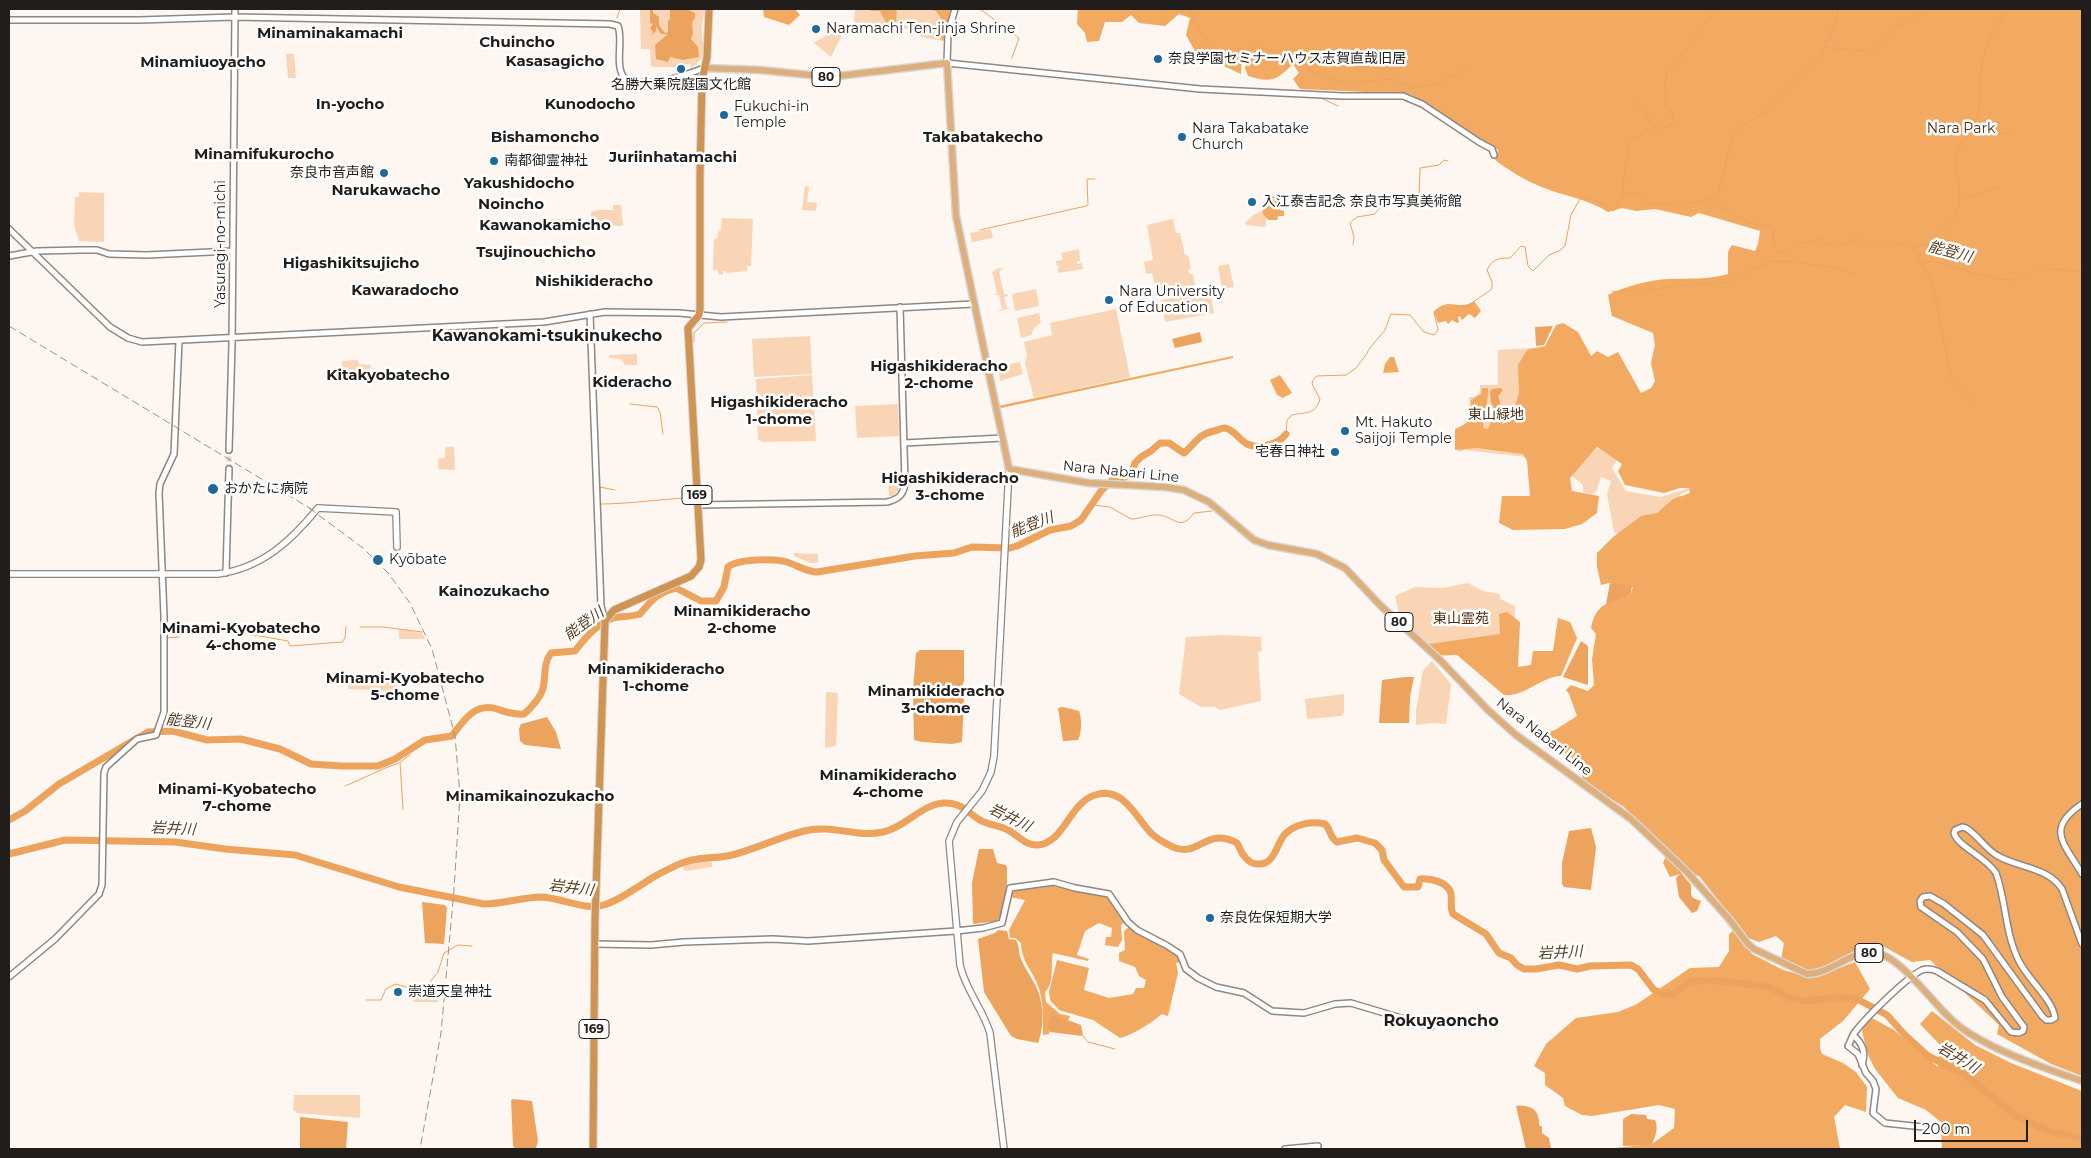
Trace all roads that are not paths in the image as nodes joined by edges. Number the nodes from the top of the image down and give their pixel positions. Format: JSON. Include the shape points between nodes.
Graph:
{"nodes":[{"id":1,"x":234,"y":9,"type":"edge"},
{"id":2,"x":709,"y":9,"type":"edge"},
{"id":3,"x":955,"y":9,"type":"edge"},
{"id":4,"x":234,"y":17,"type":"junction"},
{"id":5,"x":9,"y":20,"type":"edge"},
{"id":6,"x":947,"y":63,"type":"junction"},
{"id":7,"x":704,"y":68,"type":"junction"},
{"id":8,"x":686,"y":76,"type":"junction"},
{"id":9,"x":702,"y":84,"type":"junction"},
{"id":10,"x":1494,"y":155,"type":"dead end"},
{"id":11,"x":9,"y":229,"type":"edge"},
{"id":12,"x":232,"y":251,"type":"junction"},
{"id":13,"x":32,"y":252,"type":"junction"},
{"id":14,"x":9,"y":256,"type":"edge"},
{"id":15,"x":974,"y":304,"type":"junction"},
{"id":16,"x":900,"y":307,"type":"junction"},
{"id":17,"x":590,"y":314,"type":"junction"},
{"id":18,"x":699,"y":315,"type":"junction"},
{"id":19,"x":232,"y":339,"type":"junction"},
{"id":20,"x":179,"y":341,"type":"junction"},
{"id":21,"x":1003,"y":438,"type":"junction"},
{"id":22,"x":904,"y":443,"type":"junction"},
{"id":23,"x":229,"y":450,"type":"tunnel mouth"},
{"id":24,"x":228,"y":469,"type":"tunnel mouth"},
{"id":25,"x":1009,"y":469,"type":"junction"},
{"id":26,"x":698,"y":505,"type":"junction"},
{"id":27,"x":397,"y":547,"type":"dead end"},
{"id":28,"x":226,"y":573,"type":"junction"},
{"id":29,"x":9,"y":574,"type":"edge"},
{"id":30,"x":162,"y":574,"type":"junction"},
{"id":31,"x":604,"y":621,"type":"junction"},
{"id":32,"x":2082,"y":804,"type":"edge"},
{"id":33,"x":2082,"y":874,"type":"edge"},
{"id":34,"x":956,"y":931,"type":"junction"},
{"id":35,"x":595,"y":944,"type":"junction"},
{"id":36,"x":2082,"y":944,"type":"edge"},
{"id":37,"x":9,"y":977,"type":"edge"},
{"id":38,"x":1911,"y":977,"type":"junction"},
{"id":39,"x":1431,"y":1027,"type":"dead end"},
{"id":40,"x":1853,"y":1035,"type":"junction"},
{"id":41,"x":1862,"y":1065,"type":"junction"},
{"id":42,"x":2082,"y":1081,"type":"edge"},
{"id":43,"x":1923,"y":1127,"type":"dead end"},
{"id":44,"x":1318,"y":1146,"type":"dead end"},
{"id":45,"x":593,"y":1149,"type":"edge"},
{"id":46,"x":1004,"y":1149,"type":"edge"},
{"id":47,"x":1285,"y":1149,"type":"edge"}],
"edges":[{"from":1,"to":4,"type":"street","name":"Yasuragi-no-michi"},
{"from":2,"to":7,"type":"highway","number":"169"},
{"from":3,"to":6,"type":"street","via":[[948,33]]},
{"from":4,"to":5,"type":"street"},
{"from":4,"to":8,"type":"street","via":[[610,24],[618,26],[621,34],[620,70],[626,80],[669,82]]},
{"from":4,"to":12,"type":"street","name":"Yasuragi-no-michi"},
{"from":6,"to":7,"type":"main road","number":"80","via":[[830,77]]},
{"from":6,"to":10,"type":"street","via":[[1202,89],[1403,96],[1422,104],[1492,149]]},
{"from":6,"to":15,"type":"main road","via":[[956,216]]},
{"from":7,"to":8,"type":"street"},
{"from":7,"to":9,"type":"highway","number":"169"},
{"from":8,"to":9,"type":"street"},
{"from":9,"to":18,"type":"highway","number":"169"},
{"from":11,"to":13,"type":"street"},
{"from":12,"to":13,"type":"street","via":[[175,254],[109,254],[97,250]]},
{"from":12,"to":19,"type":"street","name":"Yasuragi-no-michi"},
{"from":13,"to":14,"type":"street"},
{"from":13,"to":20,"type":"street","via":[[120,334],[142,342]]},
{"from":15,"to":16,"type":"street"},
{"from":15,"to":21,"type":"main road"},
{"from":16,"to":18,"type":"street"},
{"from":16,"to":22,"type":"street"},
{"from":17,"to":18,"type":"street"},
{"from":17,"to":19,"type":"street","via":[[544,322]]},
{"from":17,"to":31,"type":"street"},
{"from":18,"to":26,"type":"highway","number":"169","via":[[688,328]]},
{"from":19,"to":20,"type":"street"},
{"from":19,"to":23,"type":"street","name":"Yasuragi-no-michi"},
{"from":20,"to":30,"type":"street","via":[[174,454],[159,493]]},
{"from":21,"to":22,"type":"street"},
{"from":21,"to":25,"type":"main road"},
{"from":22,"to":26,"type":"street","via":[[904,492],[894,500]]},
{"from":24,"to":28,"type":"street"},
{"from":25,"to":34,"type":"main road","via":[[994,756],[987,781],[952,832],[948,846]]},
{"from":25,"to":38,"type":"main road","name":"Nara Nabari Line","number":"80","via":[[1107,485],[1184,490],[1210,502],[1254,540],[1268,546],[1317,554],[1345,568],[1516,735],[1631,819],[1687,872],[1754,949],[1806,974],[1829,969],[1861,954],[1875,953],[1891,958]]},
{"from":26,"to":31,"type":"highway","number":"169","via":[[701,560],[694,573],[614,610]]},
{"from":27,"to":28,"type":"main road","via":[[396,512],[318,508],[272,554]]},
{"from":28,"to":30,"type":"main road"},
{"from":29,"to":30,"type":"main road"},
{"from":30,"to":37,"type":"street","via":[[164,712],[156,735],[137,739],[106,767],[102,885],[99,894],[55,939]]},
{"from":31,"to":35,"type":"highway","number":"169"},
{"from":32,"to":33,"type":"street","via":[[2068,814],[2060,831],[2061,839]]},
{"from":34,"to":35,"type":"street","via":[[808,941],[773,939],[651,946]]},
{"from":34,"to":39,"type":"street","via":[[1002,923],[1010,888],[1054,882],[1108,894],[1128,922],[1180,954],[1186,969],[1198,978],[1216,988],[1244,993],[1272,1011],[1296,1013],[1351,1003]]},
{"from":34,"to":46,"type":"main road","via":[[962,974],[990,1033]]},
{"from":35,"to":45,"type":"highway","number":"169"},
{"from":36,"to":38,"type":"street","via":[[2058,882],[2045,873],[1996,855],[1971,831],[1962,827],[1954,833],[1959,842],[1980,855],[1996,873],[2010,939],[2018,959],[2052,1008],[2055,1018],[2046,1020],[2042,1016],[1983,935],[1930,896],[1922,898],[1921,907],[1957,932],[1983,959],[2002,997],[2024,1029],[2019,1034],[2011,1032],[1985,1000],[1937,971],[1923,970]]},
{"from":38,"to":40,"type":"street"},
{"from":38,"to":42,"type":"main road","name":"Nara Nabari Line","number":"80","via":[[1954,1022],[1973,1036]]},
{"from":40,"to":41,"type":"street","via":[[1864,1048]]},
{"from":40,"to":41,"type":"street","via":[[1848,1046],[1858,1054]]},
{"from":41,"to":43,"type":"street","via":[[1876,1089],[1873,1113],[1885,1123]]},
{"from":44,"to":47,"type":"street"}]}
